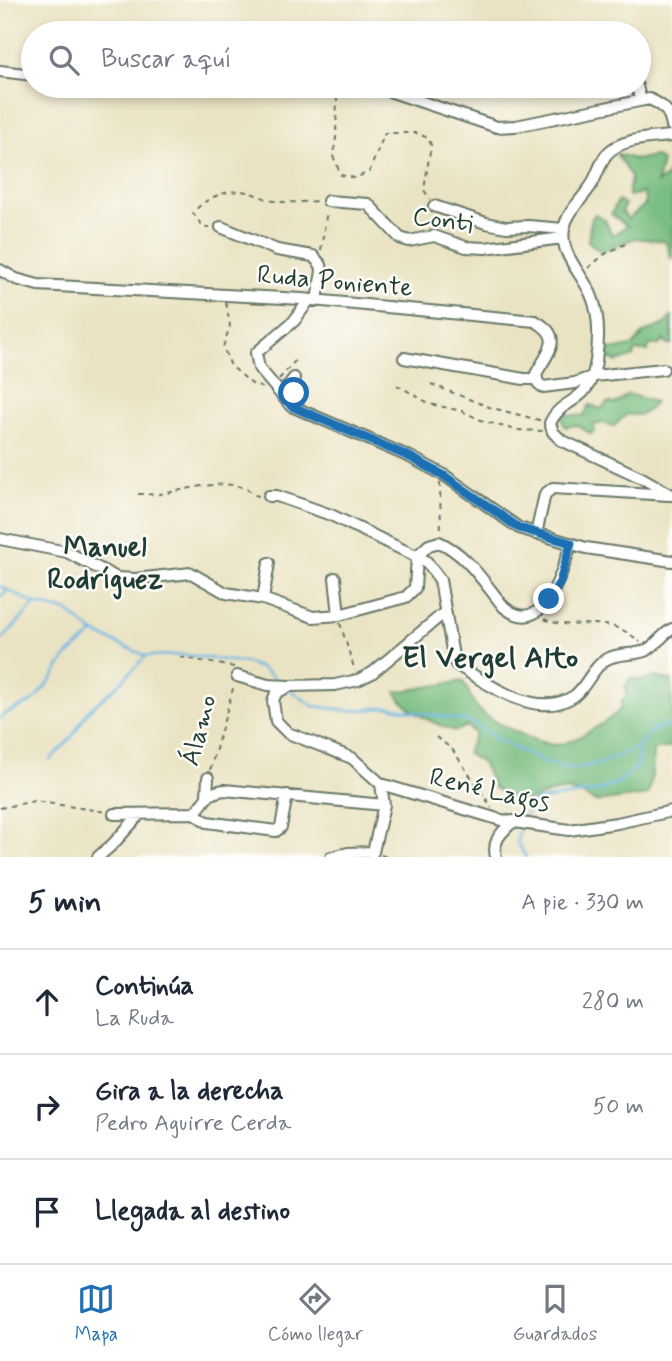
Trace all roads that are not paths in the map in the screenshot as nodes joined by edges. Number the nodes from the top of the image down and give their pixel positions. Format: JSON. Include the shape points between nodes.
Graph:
{"nodes":[{"id":1,"x":0,"y":71,"type":"edge"},
{"id":2,"x":21,"y":74,"type":"edge"},
{"id":3,"x":412,"y":98,"type":"edge"},
{"id":4,"x":640,"y":99,"type":"joint"},
{"id":5,"x":672,"y":126,"type":"edge"},
{"id":6,"x":672,"y":136,"type":"edge"},
{"id":7,"x":328,"y":201,"type":"road end"},
{"id":8,"x":434,"y":206,"type":"road end"},
{"id":9,"x":221,"y":227,"type":"road end"},
{"id":10,"x":564,"y":234,"type":"junction"},
{"id":11,"x":0,"y":270,"type":"edge"},
{"id":12,"x":313,"y":300,"type":"junction"},
{"id":13,"x":404,"y":358,"type":"dead end"},
{"id":14,"x":663,"y":369,"type":"dead end"},
{"id":15,"x":594,"y":376,"type":"junction"},
{"id":16,"x":295,"y":378,"type":"dead end"},
{"id":17,"x":536,"y":379,"type":"junction"},
{"id":18,"x":291,"y":406,"type":"junction"},
{"id":19,"x":672,"y":495,"type":"edge"},
{"id":20,"x":269,"y":496,"type":"road end"},
{"id":21,"x":536,"y":534,"type":"junction"},
{"id":22,"x":0,"y":539,"type":"edge"},
{"id":23,"x":571,"y":543,"type":"junction"},
{"id":24,"x":417,"y":556,"type":"junction"},
{"id":25,"x":672,"y":561,"type":"edge"},
{"id":26,"x":269,"y":564,"type":"dead end"},
{"id":27,"x":335,"y":578,"type":"dead end"},
{"id":28,"x":263,"y":599,"type":"junction"},
{"id":29,"x":444,"y":612,"type":"junction"},
{"id":30,"x":339,"y":615,"type":"junction"},
{"id":31,"x":672,"y":629,"type":"edge"},
{"id":32,"x":238,"y":672,"type":"road end"},
{"id":33,"x":289,"y":686,"type":"junction"},
{"id":34,"x":208,"y":778,"type":"road end"},
{"id":35,"x":381,"y":784,"type":"junction"},
{"id":36,"x":287,"y":794,"type":"junction"},
{"id":37,"x":206,"y":795,"type":"junction"},
{"id":38,"x":384,"y":805,"type":"junction"},
{"id":39,"x":672,"y":811,"type":"edge"},
{"id":40,"x":194,"y":813,"type":"junction"},
{"id":41,"x":114,"y":814,"type":"road end"},
{"id":42,"x":141,"y":814,"type":"junction"},
{"id":43,"x":518,"y":822,"type":"junction"},
{"id":44,"x":280,"y":830,"type":"junction"},
{"id":45,"x":285,"y":841,"type":"dead end"},
{"id":46,"x":98,"y":857,"type":"edge"},
{"id":47,"x":331,"y":857,"type":"edge"},
{"id":48,"x":496,"y":857,"type":"edge"}],
"edges":[{"from":1,"to":2,"type":"street"},
{"from":3,"to":4,"type":"street","via":[[497,127],[583,114]]},
{"from":4,"to":5,"type":"street","via":[[663,105]]},
{"from":6,"to":10,"type":"street","via":[[611,150],[572,210]]},
{"from":7,"to":10,"type":"street","name":"Conti","via":[[368,204],[400,238],[409,241],[433,236],[485,248]]},
{"from":8,"to":10,"type":"street","via":[[486,223]]},
{"from":9,"to":12,"type":"street","via":[[277,250],[313,256],[322,271]]},
{"from":10,"to":15,"type":"street","via":[[568,258],[593,298],[598,318]]},
{"from":11,"to":12,"type":"street","name":"Ruda Poniente","via":[[38,285]]},
{"from":12,"to":17,"type":"street","name":"Ruda Poniente","via":[[535,321],[551,334],[552,348]]},
{"from":12,"to":18,"type":"street","via":[[256,353],[268,387]]},
{"from":13,"to":17,"type":"street"},
{"from":14,"to":15,"type":"street"},
{"from":15,"to":17,"type":"street","via":[[543,387]]},
{"from":15,"to":19,"type":"street","via":[[586,391],[559,411],[552,428],[561,440]]},
{"from":16,"to":18,"type":"street","via":[[288,386],[294,393]]},
{"from":18,"to":21,"type":"street","via":[[410,457],[519,528]]},
{"from":19,"to":21,"type":"street","via":[[553,488],[545,494]]},
{"from":20,"to":24,"type":"street","via":[[331,515]]},
{"from":21,"to":23,"type":"street"},
{"from":22,"to":28,"type":"street","via":[[67,552],[117,578],[191,573],[226,593]]},
{"from":23,"to":24,"type":"street","via":[[560,582],[533,614],[513,614],[461,554],[439,542]]},
{"from":23,"to":25,"type":"street"},
{"from":24,"to":29,"type":"street","via":[[440,580]]},
{"from":24,"to":30,"type":"street","via":[[412,593],[399,601]]},
{"from":26,"to":28,"type":"street"},
{"from":27,"to":30,"type":"street"},
{"from":28,"to":30,"type":"street","via":[[313,617]]},
{"from":29,"to":31,"type":"street","via":[[456,664],[508,696],[538,704],[556,705],[575,696],[605,660],[649,649]]},
{"from":29,"to":33,"type":"street","via":[[384,665],[358,680]]},
{"from":32,"to":33,"type":"street","via":[[268,685]]},
{"from":33,"to":35,"type":"street","via":[[276,693],[273,701],[282,728],[352,758]]},
{"from":34,"to":37,"type":"street","name":"Álamo"},
{"from":35,"to":38,"type":"street"},
{"from":35,"to":43,"type":"street","name":"René Lagos"},
{"from":36,"to":37,"type":"street","via":[[224,790]]},
{"from":36,"to":38,"type":"street"},
{"from":36,"to":44,"type":"street"},
{"from":37,"to":40,"type":"street"},
{"from":38,"to":47,"type":"street","via":[[373,852]]},
{"from":39,"to":43,"type":"street","name":"René Lagos","via":[[569,830]]},
{"from":40,"to":42,"type":"street"},
{"from":40,"to":44,"type":"street","via":[[207,822]]},
{"from":41,"to":42,"type":"street"},
{"from":42,"to":46,"type":"street"},
{"from":43,"to":48,"type":"street","via":[[496,838]]},
{"from":44,"to":45,"type":"street"}]}
